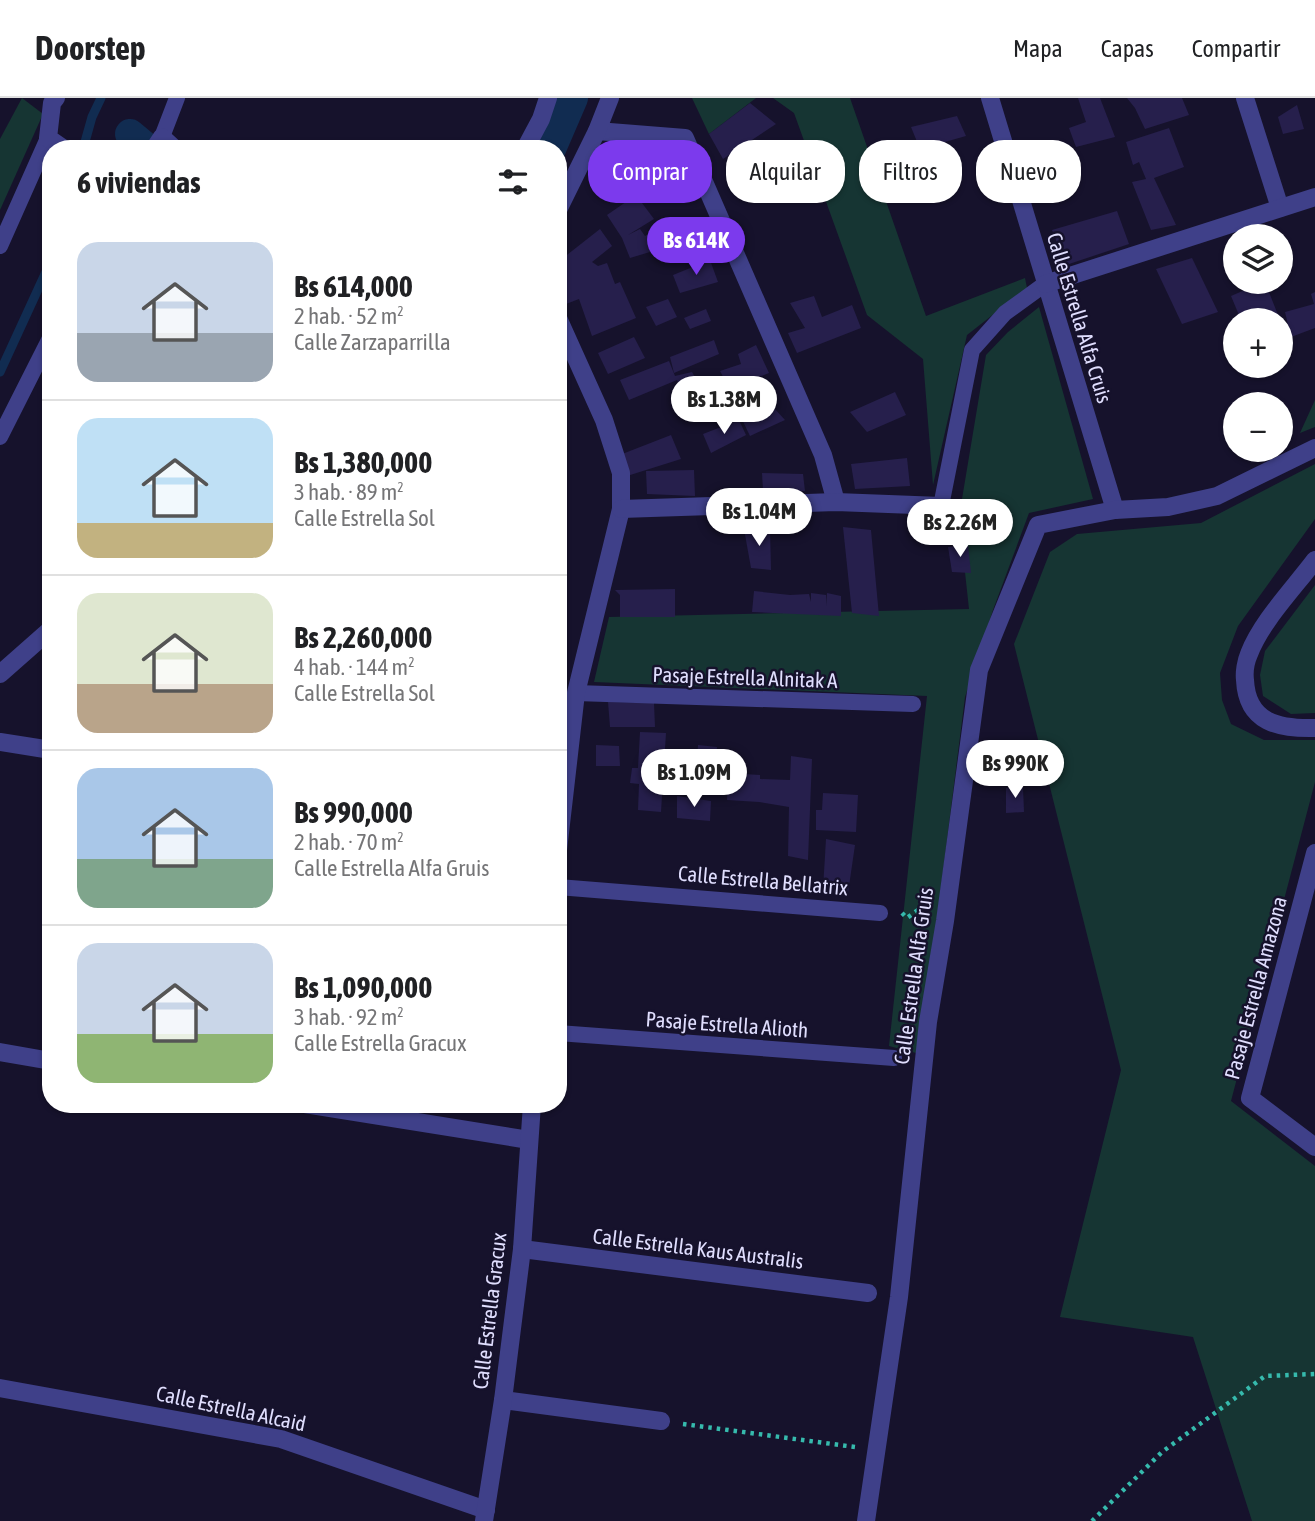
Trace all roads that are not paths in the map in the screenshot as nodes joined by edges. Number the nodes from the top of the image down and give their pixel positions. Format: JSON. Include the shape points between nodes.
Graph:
{"nodes":[{"id":1,"x":177,"y":98,"type":"edge"},
{"id":2,"x":548,"y":98,"type":"edge"},
{"id":3,"x":610,"y":98,"type":"edge"},
{"id":4,"x":990,"y":98,"type":"edge"},
{"id":5,"x":1245,"y":98,"type":"edge"},
{"id":6,"x":52,"y":100,"type":"edge"},
{"id":7,"x":597,"y":131,"type":"junction"},
{"id":8,"x":48,"y":138,"type":"joint"},
{"id":9,"x":51,"y":140,"type":"edge"},
{"id":10,"x":165,"y":140,"type":"edge"},
{"id":11,"x":530,"y":140,"type":"edge"},
{"id":12,"x":42,"y":152,"type":"edge"},
{"id":13,"x":567,"y":192,"type":"edge"},
{"id":14,"x":1315,"y":197,"type":"edge"},
{"id":15,"x":1280,"y":208,"type":"junction"},
{"id":16,"x":0,"y":246,"type":"edge"},
{"id":17,"x":1045,"y":284,"type":"junction"},
{"id":18,"x":567,"y":339,"type":"edge"},
{"id":19,"x":42,"y":354,"type":"edge"},
{"id":20,"x":0,"y":437,"type":"edge"},
{"id":21,"x":1315,"y":448,"type":"edge"},
{"id":22,"x":836,"y":502,"type":"junction"},
{"id":23,"x":941,"y":506,"type":"joint"},
{"id":24,"x":621,"y":509,"type":"junction"},
{"id":25,"x":1115,"y":510,"type":"junction"},
{"id":26,"x":1315,"y":561,"type":"edge"},
{"id":27,"x":42,"y":637,"type":"edge"},
{"id":28,"x":0,"y":674,"type":"edge"},
{"id":29,"x":576,"y":693,"type":"junction"},
{"id":30,"x":913,"y":704,"type":"dead end"},
{"id":31,"x":1315,"y":728,"type":"edge"},
{"id":32,"x":0,"y":742,"type":"edge"},
{"id":33,"x":42,"y":749,"type":"edge"},
{"id":34,"x":567,"y":772,"type":"edge"},
{"id":35,"x":1315,"y":853,"type":"edge"},
{"id":36,"x":567,"y":888,"type":"edge"},
{"id":37,"x":880,"y":914,"type":"road end"},
{"id":38,"x":567,"y":1035,"type":"edge"},
{"id":39,"x":0,"y":1052,"type":"edge"},
{"id":40,"x":894,"y":1058,"type":"dead end"},
{"id":41,"x":42,"y":1059,"type":"edge"},
{"id":42,"x":361,"y":1113,"type":"edge"},
{"id":43,"x":531,"y":1113,"type":"edge"},
{"id":44,"x":529,"y":1140,"type":"junction"},
{"id":45,"x":1315,"y":1147,"type":"edge"},
{"id":46,"x":522,"y":1249,"type":"junction"},
{"id":47,"x":868,"y":1293,"type":"dead end"},
{"id":48,"x":0,"y":1388,"type":"edge"},
{"id":49,"x":503,"y":1400,"type":"junction"},
{"id":50,"x":661,"y":1421,"type":"road end"},
{"id":51,"x":485,"y":1516,"type":"edge"},
{"id":52,"x":866,"y":1521,"type":"edge"}],
"edges":[{"from":1,"to":10,"type":"lane"},
{"from":2,"to":11,"type":"street"},
{"from":3,"to":7,"type":"street"},
{"from":4,"to":17,"type":"street","name":"Calle Estrella Alfa Cruis"},
{"from":5,"to":15,"type":"street"},
{"from":6,"to":8,"type":"street"},
{"from":7,"to":13,"type":"street"},
{"from":7,"to":22,"type":"street","via":[[685,138],[823,455]]},
{"from":8,"to":9,"type":"street"},
{"from":12,"to":16,"type":"lane"},
{"from":14,"to":15,"type":"street"},
{"from":15,"to":17,"type":"street"},
{"from":17,"to":23,"type":"lane","via":[[1005,313],[972,350]]},
{"from":17,"to":25,"type":"street","name":"Calle Estrella Alfa Cruis"},
{"from":18,"to":24,"type":"street","via":[[621,473]]},
{"from":19,"to":20,"type":"lane"},
{"from":21,"to":25,"type":"street","via":[[1217,496],[1168,507]]},
{"from":22,"to":23,"type":"street"},
{"from":22,"to":24,"type":"street"},
{"from":24,"to":29,"type":"street"},
{"from":25,"to":52,"type":"street","name":"Calle Estrella Alfa Gruis","via":[[1038,525],[979,670],[928,1022],[899,1297]]},
{"from":26,"to":31,"type":"street","via":[[1265,626],[1248,654],[1244,675],[1245,694],[1254,712],[1269,722]]},
{"from":27,"to":28,"type":"street"},
{"from":29,"to":30,"type":"lane","name":"Pasaje Estrella Alnitak A"},
{"from":29,"to":34,"type":"street"},
{"from":32,"to":33,"type":"street"},
{"from":35,"to":45,"type":"street","name":"Pasaje Estrella Amazona","via":[[1250,1098]]},
{"from":36,"to":37,"type":"lane","name":"Calle Estrella Bellatrix"},
{"from":38,"to":40,"type":"lane","name":"Pasaje Estrella Alioth"},
{"from":39,"to":41,"type":"street"},
{"from":42,"to":44,"type":"street"},
{"from":43,"to":44,"type":"street","name":"Calle Estrella Gracux"},
{"from":44,"to":46,"type":"street","name":"Calle Estrella Gracux"},
{"from":46,"to":47,"type":"street","name":"Calle Estrella Kaus Australis"},
{"from":46,"to":49,"type":"street","name":"Calle Estrella Gracux"},
{"from":48,"to":51,"type":"street","name":"Calle Estrella Alcaid","via":[[281,1439]]},
{"from":49,"to":50,"type":"street"},
{"from":49,"to":51,"type":"street","name":"Calle Estrella Gracux"}]}
